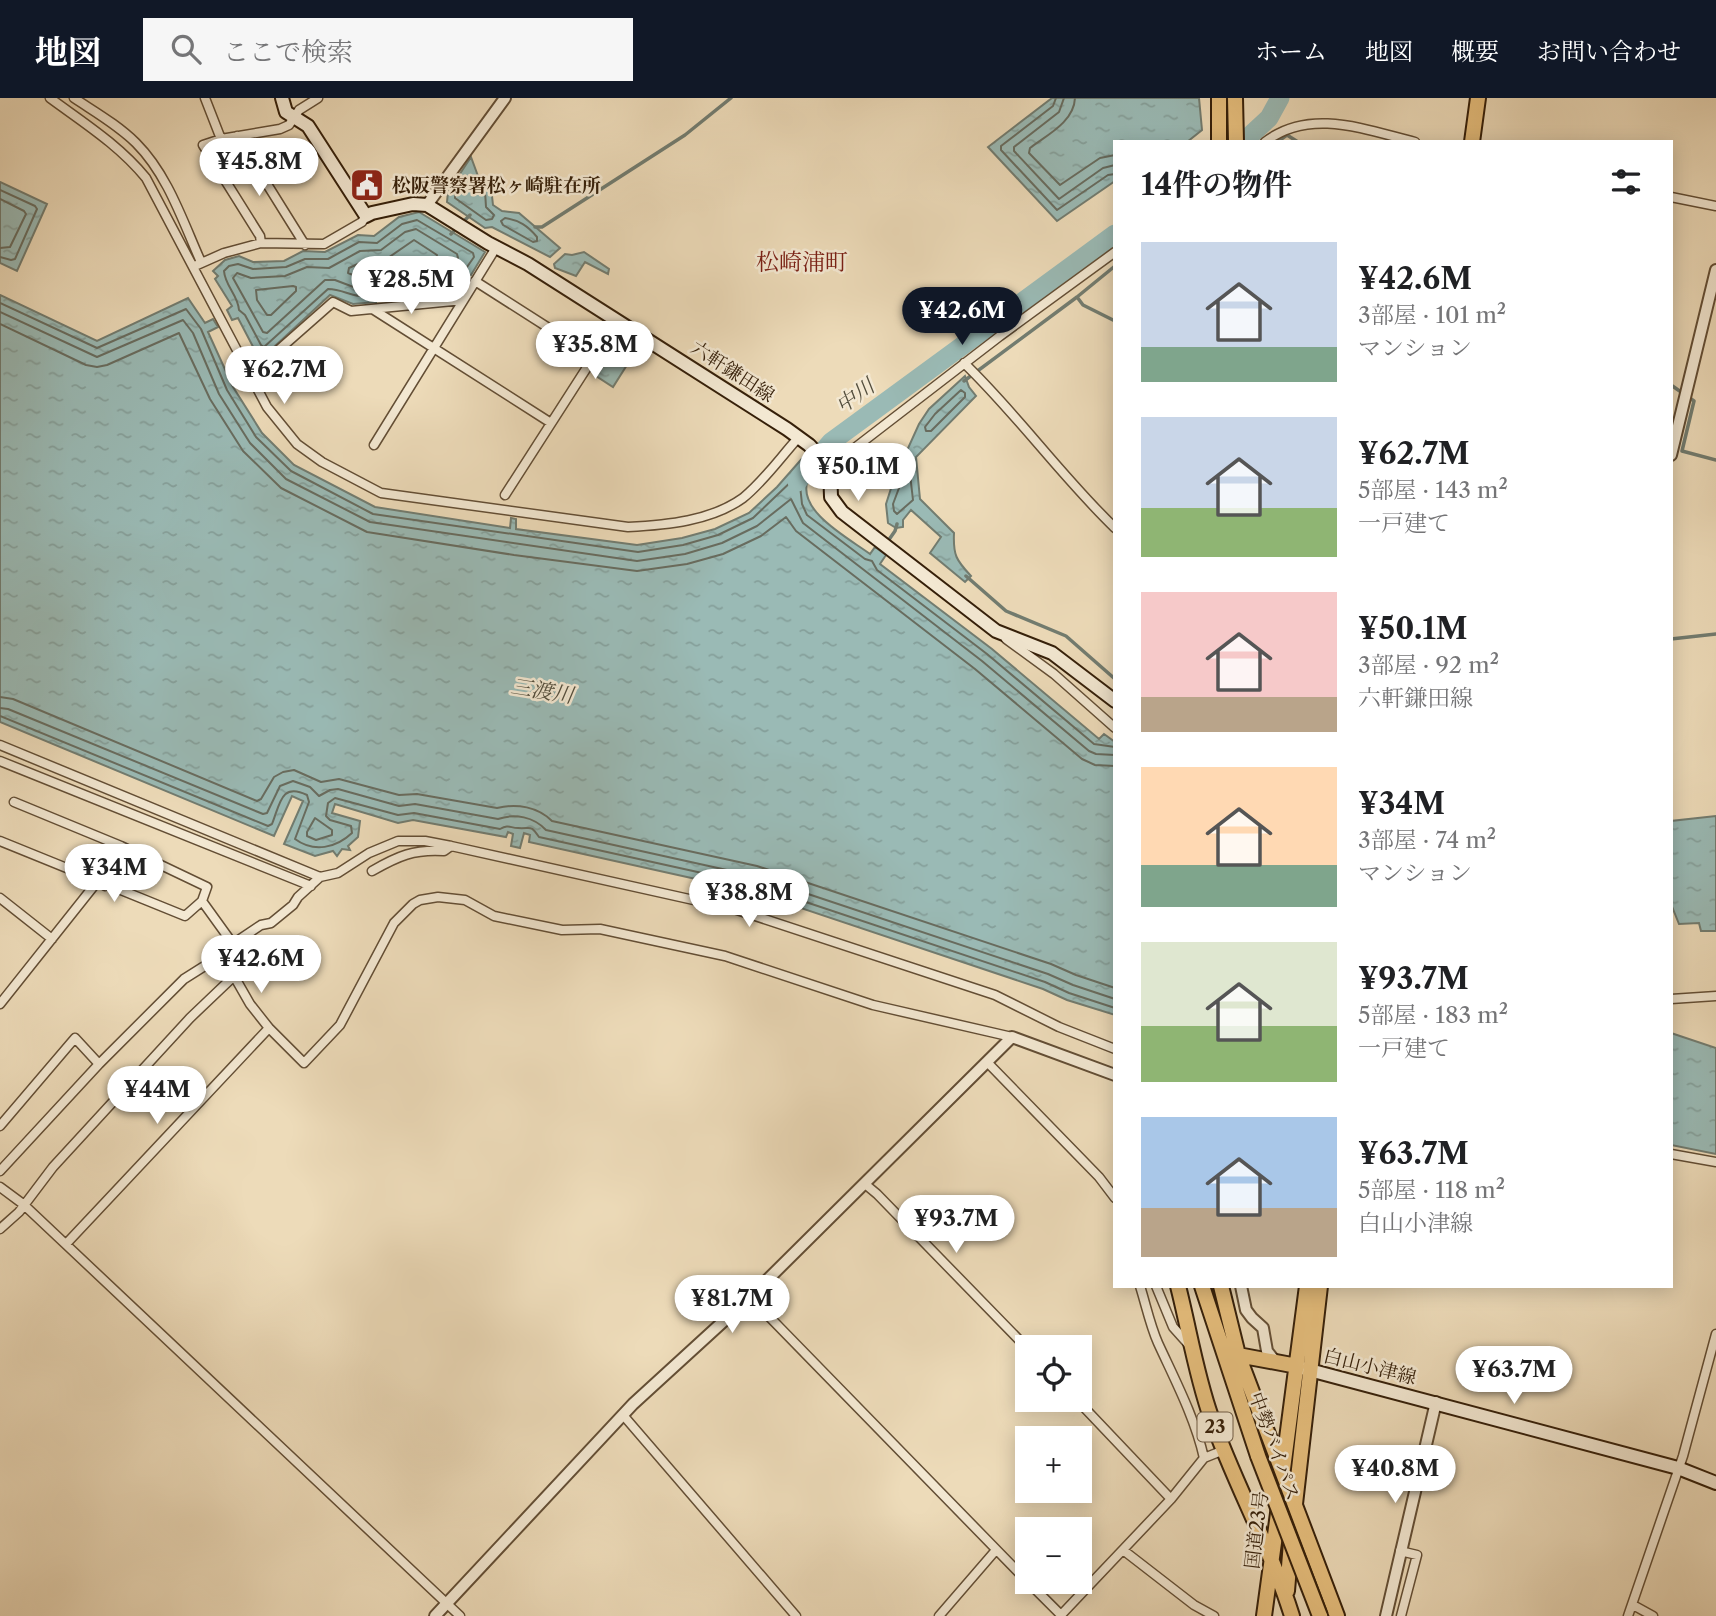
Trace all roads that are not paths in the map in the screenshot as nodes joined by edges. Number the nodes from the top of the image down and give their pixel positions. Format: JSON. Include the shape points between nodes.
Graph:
{"nodes":[{"id":1,"x":50,"y":98,"type":"edge"},
{"id":2,"x":74,"y":98,"type":"edge"},
{"id":3,"x":205,"y":98,"type":"edge"},
{"id":4,"x":282,"y":98,"type":"edge"},
{"id":5,"x":318,"y":98,"type":"edge"},
{"id":6,"x":505,"y":98,"type":"edge"},
{"id":7,"x":1219,"y":98,"type":"edge"},
{"id":8,"x":1478,"y":98,"type":"edge"},
{"id":9,"x":1236,"y":101,"type":"edge"},
{"id":10,"x":294,"y":118,"type":"junction"},
{"id":11,"x":237,"y":136,"type":"junction"},
{"id":12,"x":221,"y":139,"type":"junction"},
{"id":13,"x":1219,"y":140,"type":"edge"},
{"id":14,"x":1236,"y":140,"type":"edge"},
{"id":15,"x":1268,"y":140,"type":"edge"},
{"id":16,"x":1405,"y":140,"type":"edge"},
{"id":17,"x":1472,"y":140,"type":"edge"},
{"id":18,"x":1673,"y":197,"type":"edge"},
{"id":19,"x":1716,"y":206,"type":"edge"},
{"id":20,"x":431,"y":208,"type":"junction"},
{"id":21,"x":366,"y":216,"type":"junction"},
{"id":22,"x":261,"y":243,"type":"junction"},
{"id":23,"x":305,"y":245,"type":"junction"},
{"id":24,"x":492,"y":245,"type":"junction"},
{"id":25,"x":1113,"y":254,"type":"edge"},
{"id":26,"x":198,"y":264,"type":"junction"},
{"id":27,"x":1716,"y":270,"type":"edge"},
{"id":28,"x":475,"y":281,"type":"junction"},
{"id":29,"x":463,"y":300,"type":"junction"},
{"id":30,"x":372,"y":309,"type":"junction"},
{"id":31,"x":620,"y":322,"type":"junction"},
{"id":32,"x":434,"y":348,"type":"junction"},
{"id":33,"x":594,"y":357,"type":"junction"},
{"id":34,"x":266,"y":361,"type":"dead end"},
{"id":35,"x":967,"y":366,"type":"junction"},
{"id":36,"x":551,"y":423,"type":"junction"},
{"id":37,"x":803,"y":442,"type":"junction"},
{"id":38,"x":374,"y":445,"type":"dead end"},
{"id":39,"x":1673,"y":446,"type":"edge"},
{"id":40,"x":830,"y":467,"type":"junction"},
{"id":41,"x":506,"y":495,"type":"dead end"},
{"id":42,"x":1113,"y":526,"type":"edge"},
{"id":43,"x":996,"y":631,"type":"junction"},
{"id":44,"x":1113,"y":699,"type":"edge"},
{"id":45,"x":1113,"y":726,"type":"edge"},
{"id":46,"x":0,"y":745,"type":"edge"},
{"id":47,"x":0,"y":761,"type":"edge"},
{"id":48,"x":14,"y":802,"type":"dead end"},
{"id":49,"x":0,"y":841,"type":"edge"},
{"id":50,"x":121,"y":846,"type":"junction"},
{"id":51,"x":451,"y":846,"type":"junction"},
{"id":52,"x":372,"y":871,"type":"dead end"},
{"id":53,"x":320,"y":877,"type":"junction"},
{"id":54,"x":101,"y":884,"type":"junction"},
{"id":55,"x":311,"y":886,"type":"junction"},
{"id":56,"x":0,"y":898,"type":"edge"},
{"id":57,"x":202,"y":901,"type":"junction"},
{"id":58,"x":52,"y":939,"type":"junction"},
{"id":59,"x":233,"y":944,"type":"junction"},
{"id":60,"x":223,"y":957,"type":"junction"},
{"id":61,"x":233,"y":977,"type":"junction"},
{"id":62,"x":1716,"y":996,"type":"edge"},
{"id":63,"x":1673,"y":999,"type":"edge"},
{"id":64,"x":0,"y":1004,"type":"edge"},
{"id":65,"x":269,"y":1028,"type":"junction"},
{"id":66,"x":1012,"y":1037,"type":"junction"},
{"id":67,"x":1113,"y":1048,"type":"edge"},
{"id":68,"x":987,"y":1062,"type":"junction"},
{"id":69,"x":99,"y":1064,"type":"junction"},
{"id":70,"x":1113,"y":1074,"type":"edge"},
{"id":71,"x":0,"y":1126,"type":"edge"},
{"id":72,"x":1673,"y":1154,"type":"edge"},
{"id":73,"x":1716,"y":1162,"type":"edge"},
{"id":74,"x":0,"y":1171,"type":"edge"},
{"id":75,"x":864,"y":1184,"type":"junction"},
{"id":76,"x":0,"y":1187,"type":"edge"},
{"id":77,"x":1113,"y":1195,"type":"edge"},
{"id":78,"x":23,"y":1204,"type":"junction"},
{"id":79,"x":0,"y":1229,"type":"edge"},
{"id":80,"x":66,"y":1244,"type":"junction"},
{"id":81,"x":1141,"y":1288,"type":"edge"},
{"id":82,"x":1157,"y":1288,"type":"edge"},
{"id":83,"x":1178,"y":1288,"type":"edge"},
{"id":84,"x":1203,"y":1288,"type":"edge"},
{"id":85,"x":1222,"y":1288,"type":"edge"},
{"id":86,"x":1241,"y":1288,"type":"edge"},
{"id":87,"x":1307,"y":1288,"type":"edge"},
{"id":88,"x":1320,"y":1288,"type":"edge"},
{"id":89,"x":750,"y":1297,"type":"junction"},
{"id":90,"x":1716,"y":1334,"type":"edge"},
{"id":91,"x":1015,"y":1336,"type":"edge"},
{"id":92,"x":1265,"y":1338,"type":"junction"},
{"id":93,"x":1194,"y":1351,"type":"junction"},
{"id":94,"x":1242,"y":1356,"type":"junction"},
{"id":95,"x":1275,"y":1361,"type":"junction"},
{"id":96,"x":1297,"y":1366,"type":"junction"},
{"id":97,"x":1312,"y":1371,"type":"junction"},
{"id":98,"x":1436,"y":1402,"type":"junction"},
{"id":99,"x":1088,"y":1412,"type":"edge"},
{"id":100,"x":623,"y":1415,"type":"junction"},
{"id":101,"x":1224,"y":1450,"type":"junction"},
{"id":102,"x":1204,"y":1458,"type":"junction"},
{"id":103,"x":1678,"y":1468,"type":"junction"},
{"id":104,"x":1282,"y":1472,"type":"junction"},
{"id":105,"x":1716,"y":1483,"type":"edge"},
{"id":106,"x":1171,"y":1499,"type":"junction"},
{"id":107,"x":1294,"y":1507,"type":"junction"},
{"id":108,"x":1258,"y":1533,"type":"junction"},
{"id":109,"x":996,"y":1550,"type":"junction"},
{"id":110,"x":1124,"y":1550,"type":"junction"},
{"id":111,"x":1400,"y":1551,"type":"junction"},
{"id":112,"x":1273,"y":1560,"type":"junction"},
{"id":113,"x":1015,"y":1569,"type":"edge"},
{"id":114,"x":1092,"y":1583,"type":"edge"},
{"id":115,"x":1040,"y":1594,"type":"edge"},
{"id":116,"x":1081,"y":1594,"type":"edge"},
{"id":117,"x":1286,"y":1598,"type":"junction"},
{"id":118,"x":447,"y":1603,"type":"junction"},
{"id":119,"x":1633,"y":1605,"type":"junction"},
{"id":120,"x":435,"y":1616,"type":"edge"},
{"id":121,"x":460,"y":1616,"type":"edge"},
{"id":122,"x":796,"y":1616,"type":"edge"},
{"id":123,"x":939,"y":1616,"type":"edge"},
{"id":124,"x":1214,"y":1616,"type":"edge"},
{"id":125,"x":1264,"y":1616,"type":"edge"},
{"id":126,"x":1283,"y":1616,"type":"edge"},
{"id":127,"x":1292,"y":1616,"type":"edge"},
{"id":128,"x":1320,"y":1616,"type":"edge"},
{"id":129,"x":1337,"y":1616,"type":"edge"},
{"id":130,"x":1385,"y":1616,"type":"edge"},
{"id":131,"x":1401,"y":1616,"type":"edge"},
{"id":132,"x":1628,"y":1616,"type":"edge"},
{"id":133,"x":1653,"y":1616,"type":"edge"}],
"edges":[{"from":1,"to":26,"type":"street","via":[[130,158]]},
{"from":2,"to":26,"type":"street","via":[[127,134],[145,153],[168,187]]},
{"from":3,"to":12,"type":"street"},
{"from":4,"to":10,"type":"main road","via":[[286,112]]},
{"from":5,"to":10,"type":"street"},
{"from":6,"to":20,"type":"street"},
{"from":7,"to":13,"type":"highway"},
{"from":8,"to":17,"type":"highway"},
{"from":9,"to":14,"type":"highway"},
{"from":10,"to":11,"type":"street","via":[[280,129]]},
{"from":10,"to":21,"type":"main road","via":[[308,126]]},
{"from":11,"to":12,"type":"street"},
{"from":11,"to":23,"type":"street"},
{"from":12,"to":22,"type":"street","via":[[203,145]]},
{"from":15,"to":16,"type":"street","via":[[1286,128],[1319,122]]},
{"from":18,"to":19,"type":"street"},
{"from":20,"to":21,"type":"main road","via":[[413,204]]},
{"from":20,"to":24,"type":"main road","name":"六軒鎌田線"},
{"from":21,"to":23,"type":"street","via":[[324,244]]},
{"from":22,"to":23,"type":"street"},
{"from":22,"to":26,"type":"street"},
{"from":24,"to":28,"type":"street"},
{"from":24,"to":31,"type":"main road","name":"六軒鎌田線"},
{"from":25,"to":35,"type":"street"},
{"from":26,"to":37,"type":"street","via":[[216,311],[267,407],[297,444],[381,493],[628,527],[664,524],[732,505]]},
{"from":27,"to":39,"type":"street"},
{"from":28,"to":29,"type":"street"},
{"from":28,"to":33,"type":"street"},
{"from":29,"to":30,"type":"street"},
{"from":29,"to":32,"type":"street"},
{"from":30,"to":32,"type":"street"},
{"from":30,"to":34,"type":"street","via":[[351,310],[333,302]]},
{"from":31,"to":33,"type":"street"},
{"from":31,"to":37,"type":"main road","name":"六軒鎌田線"},
{"from":32,"to":36,"type":"street"},
{"from":32,"to":38,"type":"street"},
{"from":33,"to":36,"type":"street"},
{"from":35,"to":40,"type":"street"},
{"from":35,"to":42,"type":"street"},
{"from":36,"to":41,"type":"street"},
{"from":37,"to":40,"type":"main road","name":"六軒鎌田線"},
{"from":40,"to":43,"type":"main road","via":[[835,504]]},
{"from":43,"to":44,"type":"main road","via":[[1052,653]]},
{"from":43,"to":45,"type":"street"},
{"from":46,"to":53,"type":"street"},
{"from":47,"to":55,"type":"street"},
{"from":48,"to":50,"type":"street"},
{"from":49,"to":54,"type":"street"},
{"from":50,"to":54,"type":"street"},
{"from":50,"to":57,"type":"street","via":[[207,887]]},
{"from":51,"to":52,"type":"street","via":[[444,851],[400,855]]},
{"from":51,"to":53,"type":"street","via":[[398,841],[338,873]]},
{"from":51,"to":67,"type":"street","via":[[734,909],[995,995]]},
{"from":53,"to":55,"type":"street"},
{"from":54,"to":57,"type":"street","via":[[185,916]]},
{"from":54,"to":58,"type":"street"},
{"from":55,"to":59,"type":"street","via":[[271,923]]},
{"from":56,"to":58,"type":"street"},
{"from":57,"to":59,"type":"street"},
{"from":58,"to":64,"type":"street"},
{"from":59,"to":60,"type":"street"},
{"from":60,"to":61,"type":"street"},
{"from":60,"to":69,"type":"street","via":[[184,979]]},
{"from":61,"to":65,"type":"street"},
{"from":61,"to":78,"type":"street","via":[[190,1018]]},
{"from":62,"to":63,"type":"street"},
{"from":65,"to":66,"type":"street","via":[[304,1063],[340,1025],[394,923],[413,904],[438,897],[465,900],[494,916],[562,930],[600,929],[725,956],[873,1005]]},
{"from":65,"to":80,"type":"street"},
{"from":66,"to":68,"type":"street"},
{"from":66,"to":70,"type":"street"},
{"from":68,"to":75,"type":"street"},
{"from":68,"to":77,"type":"street"},
{"from":69,"to":71,"type":"street","via":[[75,1038]]},
{"from":69,"to":74,"type":"street"},
{"from":72,"to":73,"type":"street"},
{"from":75,"to":89,"type":"street"},
{"from":75,"to":91,"type":"street"},
{"from":76,"to":78,"type":"street"},
{"from":78,"to":79,"type":"street"},
{"from":78,"to":80,"type":"street"},
{"from":80,"to":118,"type":"street"},
{"from":81,"to":102,"type":"street"},
{"from":82,"to":93,"type":"street","via":[[1173,1327]]},
{"from":83,"to":93,"type":"highway","number":"23"},
{"from":84,"to":128,"type":"highway","name":"中勢バイパス","number":"23","bridge":true,"via":[[1230,1378]]},
{"from":85,"to":94,"type":"highway","number":"23"},
{"from":86,"to":92,"type":"street","via":[[1246,1310],[1263,1328]]},
{"from":87,"to":96,"type":"highway","name":"国道23号"},
{"from":88,"to":97,"type":"highway","name":"国道23号"},
{"from":89,"to":100,"type":"street"},
{"from":89,"to":109,"type":"street"},
{"from":90,"to":103,"type":"street"},
{"from":92,"to":94,"type":"street","via":[[1256,1350]]},
{"from":92,"to":95,"type":"street"},
{"from":93,"to":101,"type":"highway","number":"23"},
{"from":94,"to":95,"type":"highway"},
{"from":94,"to":104,"type":"highway","number":"23"},
{"from":95,"to":96,"type":"highway"},
{"from":96,"to":97,"type":"main road","name":"白山小津線"},
{"from":96,"to":104,"type":"highway","name":"国道23号","number":"23"},
{"from":97,"to":98,"type":"main road","name":"白山小津線"},
{"from":97,"to":107,"type":"highway","name":"国道23号","number":"23"},
{"from":98,"to":103,"type":"main road","name":"白山小津線"},
{"from":98,"to":111,"type":"street"},
{"from":99,"to":106,"type":"street"},
{"from":100,"to":118,"type":"street"},
{"from":100,"to":122,"type":"street"},
{"from":101,"to":102,"type":"street"},
{"from":101,"to":108,"type":"highway","number":"23"},
{"from":102,"to":106,"type":"street"},
{"from":103,"to":105,"type":"main road","name":"白山小津線"},
{"from":103,"to":119,"type":"street"},
{"from":104,"to":107,"type":"highway","number":"23"},
{"from":104,"to":112,"type":"highway","name":"国道23号","number":"23"},
{"from":106,"to":110,"type":"street"},
{"from":107,"to":117,"type":"highway","name":"国道23号","number":"23"},
{"from":107,"to":129,"type":"highway","number":"23"},
{"from":108,"to":112,"type":"highway","number":"23"},
{"from":108,"to":125,"type":"highway","number":"23","via":[[1265,1561]]},
{"from":109,"to":113,"type":"street"},
{"from":109,"to":123,"type":"street"},
{"from":110,"to":114,"type":"street"},
{"from":110,"to":124,"type":"street"},
{"from":111,"to":130,"type":"street"},
{"from":111,"to":131,"type":"street","via":[[1417,1555]]},
{"from":112,"to":117,"type":"highway","number":"23"},
{"from":112,"to":125,"type":"highway","name":"国道23号","number":"23"},
{"from":115,"to":116,"type":"street","via":[[1061,1615]]},
{"from":117,"to":126,"type":"highway","name":"国道23号","number":"23"},
{"from":117,"to":127,"type":"highway","number":"23"},
{"from":118,"to":120,"type":"street"},
{"from":118,"to":121,"type":"street"},
{"from":119,"to":132,"type":"street"},
{"from":119,"to":133,"type":"street"}]}
